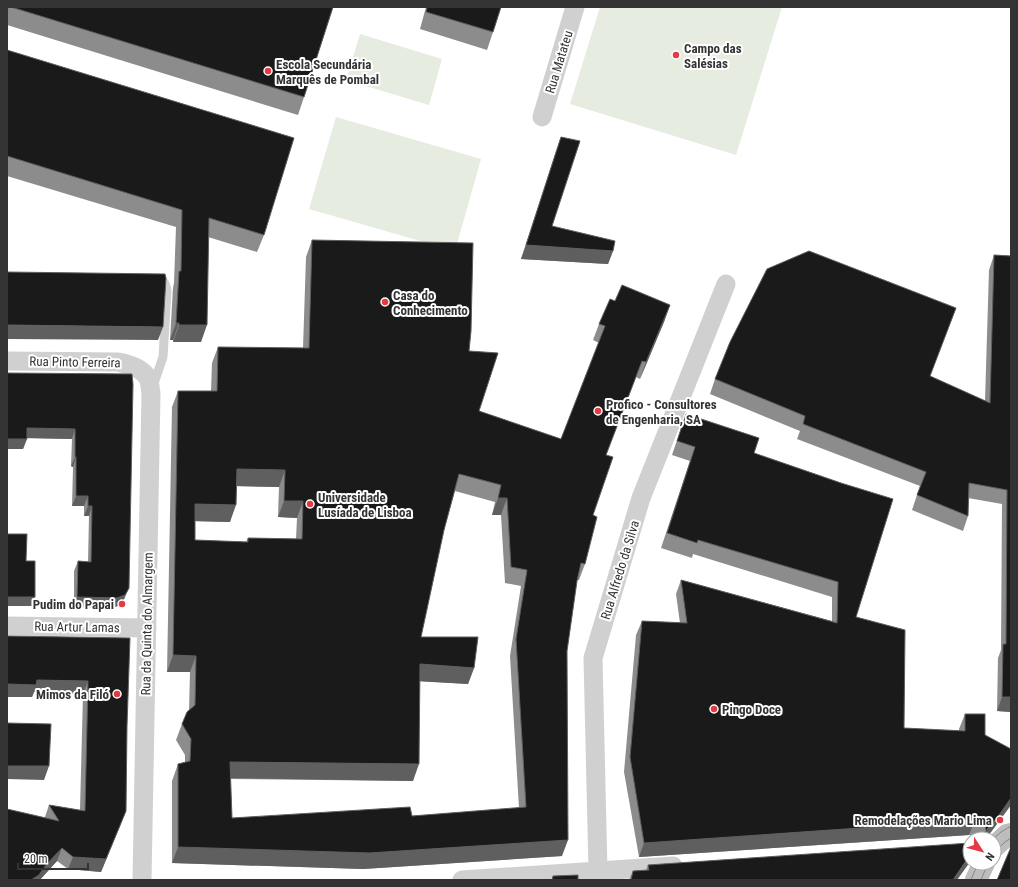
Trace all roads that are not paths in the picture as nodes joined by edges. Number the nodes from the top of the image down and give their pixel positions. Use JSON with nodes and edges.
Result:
{"nodes":[{"id":1,"x":575,"y":7,"type":"edge"},
{"id":2,"x":542,"y":117,"type":"dead end"},
{"id":3,"x":150,"y":279,"type":"edge"},
{"id":4,"x":726,"y":284,"type":"dead end"},
{"id":5,"x":7,"y":361,"type":"edge"},
{"id":6,"x":141,"y":370,"type":"joint"},
{"id":7,"x":151,"y":393,"type":"junction"},
{"id":8,"x":7,"y":626,"type":"edge"},
{"id":9,"x":147,"y":628,"type":"junction"},
{"id":10,"x":693,"y":864,"type":"edge"},
{"id":11,"x":599,"y":875,"type":"edge"},
{"id":12,"x":142,"y":880,"type":"edge"},
{"id":13,"x":462,"y":880,"type":"edge"}],
"edges":[{"from":1,"to":2,"type":"street","name":"Rua Matateu"},
{"from":3,"to":7,"type":"lane"},
{"from":4,"to":11,"type":"street","name":"Rua Alfredo da Silva"},
{"from":5,"to":6,"type":"street","name":"Rua Pinto Ferreira"},
{"from":6,"to":7,"type":"street","name":"Rua da Quinta do Almargem"},
{"from":7,"to":9,"type":"street","name":"Rua da Quinta do Almargem"},
{"from":8,"to":9,"type":"street","name":"Rua Artur Lamas"},
{"from":9,"to":12,"type":"street","name":"Rua da Quinta do Almargem"},
{"from":10,"to":11,"type":"street"},
{"from":11,"to":13,"type":"street"}]}
